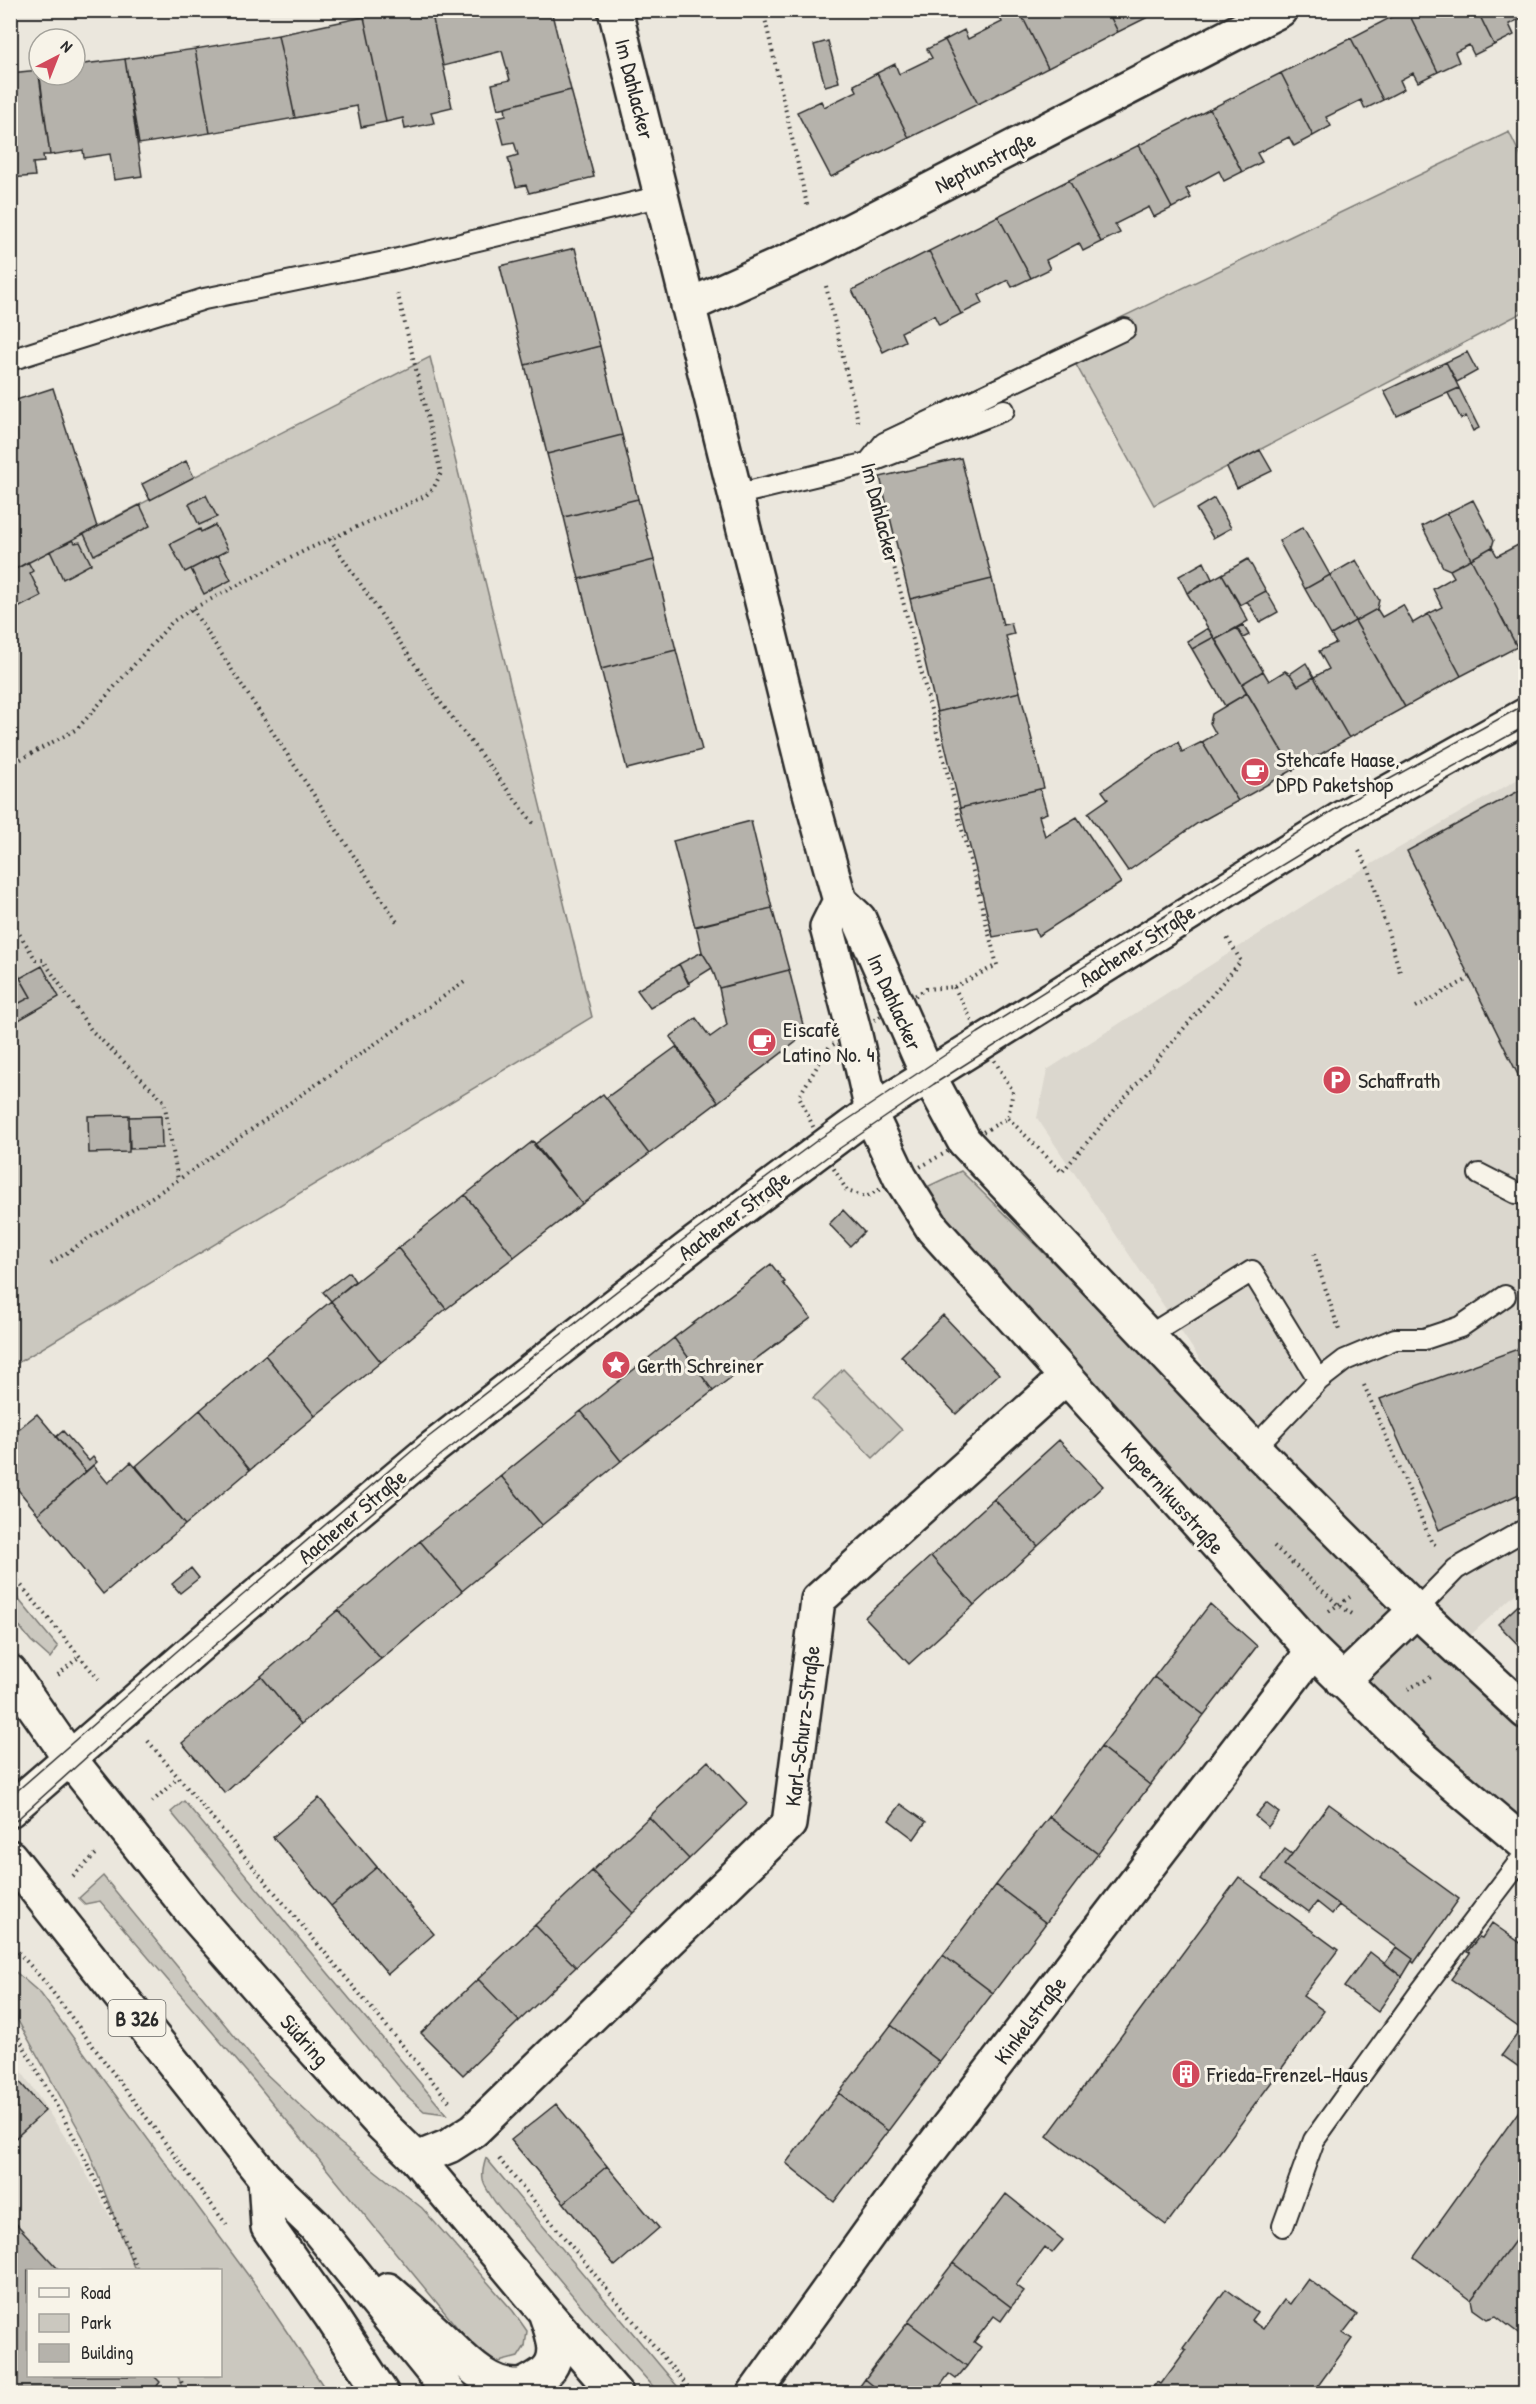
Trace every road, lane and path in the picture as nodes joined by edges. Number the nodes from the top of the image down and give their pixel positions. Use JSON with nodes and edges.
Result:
{"nodes":[{"id":1,"x":615,"y":10,"type":"edge"},
{"id":2,"x":763,"y":10,"type":"edge"},
{"id":3,"x":1280,"y":10,"type":"edge"},
{"id":4,"x":662,"y":196,"type":"junction"},
{"id":5,"x":817,"y":248,"type":"junction"},
{"id":6,"x":390,"y":261,"type":"junction"},
{"id":7,"x":687,"y":306,"type":"junction"},
{"id":8,"x":1125,"y":329,"type":"dead end"},
{"id":9,"x":10,"y":360,"type":"edge"},
{"id":10,"x":1004,"y":410,"type":"dead end"},
{"id":11,"x":868,"y":463,"type":"junction"},
{"id":12,"x":735,"y":495,"type":"junction"},
{"id":13,"x":330,"y":539,"type":"junction"},
{"id":14,"x":192,"y":609,"type":"junction"},
{"id":15,"x":1526,"y":715,"type":"edge"},
{"id":16,"x":10,"y":765,"type":"edge"},
{"id":17,"x":1341,"y":818,"type":"junction"},
{"id":18,"x":534,"y":824,"type":"dead end"},
{"id":19,"x":840,"y":901,"type":"junction"},
{"id":20,"x":1205,"y":902,"type":"junction"},
{"id":21,"x":10,"y":919,"type":"edge"},
{"id":22,"x":397,"y":922,"type":"dead end"},
{"id":23,"x":1400,"y":972,"type":"dead end"},
{"id":24,"x":1470,"y":978,"type":"dead end"},
{"id":25,"x":466,"y":981,"type":"dead end"},
{"id":26,"x":954,"y":987,"type":"dead end"},
{"id":27,"x":1416,"y":1008,"type":"dead end"},
{"id":28,"x":928,"y":1074,"type":"junction"},
{"id":29,"x":872,"y":1111,"type":"junction"},
{"id":30,"x":1008,"y":1118,"type":"dead end"},
{"id":31,"x":1479,"y":1174,"type":"dead end"},
{"id":32,"x":178,"y":1180,"type":"junction"},
{"id":33,"x":1526,"y":1192,"type":"edge"},
{"id":34,"x":1314,"y":1254,"type":"dead end"},
{"id":35,"x":51,"y":1263,"type":"dead end"},
{"id":36,"x":1505,"y":1296,"type":"dead end"},
{"id":37,"x":1148,"y":1336,"type":"junction"},
{"id":38,"x":1353,"y":1357,"type":"junction"},
{"id":39,"x":1065,"y":1378,"type":"junction"},
{"id":40,"x":1319,"y":1380,"type":"junction"},
{"id":41,"x":1254,"y":1448,"type":"junction"},
{"id":42,"x":1526,"y":1529,"type":"edge"},
{"id":43,"x":1456,"y":1569,"type":"junction"},
{"id":44,"x":10,"y":1572,"type":"edge"},
{"id":45,"x":1384,"y":1578,"type":"junction"},
{"id":46,"x":1416,"y":1610,"type":"junction"},
{"id":47,"x":1306,"y":1644,"type":"junction"},
{"id":48,"x":1461,"y":1652,"type":"junction"},
{"id":49,"x":80,"y":1656,"type":"dead end"},
{"id":50,"x":10,"y":1672,"type":"edge"},
{"id":51,"x":1342,"y":1682,"type":"junction"},
{"id":52,"x":1526,"y":1712,"type":"edge"},
{"id":53,"x":1375,"y":1713,"type":"junction"},
{"id":54,"x":70,"y":1758,"type":"junction"},
{"id":55,"x":178,"y":1778,"type":"dead end"},
{"id":56,"x":10,"y":1810,"type":"edge"},
{"id":57,"x":1526,"y":1845,"type":"edge"},
{"id":58,"x":1526,"y":1853,"type":"edge"},
{"id":59,"x":10,"y":1857,"type":"edge"},
{"id":60,"x":10,"y":1943,"type":"edge"},
{"id":61,"x":10,"y":2022,"type":"edge"},
{"id":62,"x":474,"y":2130,"type":"junction"},
{"id":63,"x":417,"y":2159,"type":"junction"},
{"id":64,"x":265,"y":2178,"type":"junction"},
{"id":65,"x":314,"y":2225,"type":"junction"},
{"id":66,"x":1283,"y":2226,"type":"dead end"},
{"id":67,"x":234,"y":2234,"type":"dead end"},
{"id":68,"x":136,"y":2269,"type":"edge"},
{"id":69,"x":546,"y":2313,"type":"junction"},
{"id":70,"x":179,"y":2377,"type":"edge"},
{"id":71,"x":186,"y":2394,"type":"edge"},
{"id":72,"x":382,"y":2394,"type":"edge"},
{"id":73,"x":451,"y":2394,"type":"edge"},
{"id":74,"x":616,"y":2394,"type":"edge"},
{"id":75,"x":694,"y":2394,"type":"edge"},
{"id":76,"x":754,"y":2394,"type":"edge"}],
"edges":[{"from":1,"to":4,"type":"main road","name":"Im Dahlacker"},
{"from":2,"to":5,"type":"path","name":"Im Dahlacker"},
{"from":3,"to":5,"type":"main road","name":"Neptunstraße"},
{"from":4,"to":6,"type":"lane"},
{"from":4,"to":7,"type":"main road","name":"Im Dahlacker"},
{"from":5,"to":7,"type":"main road","name":"Neptunstraße"},
{"from":5,"to":11,"type":"path","name":"Im Dahlacker"},
{"from":6,"to":9,"type":"lane"},
{"from":6,"to":13,"type":"path"},
{"from":7,"to":12,"type":"main road","name":"Im Dahlacker"},
{"from":8,"to":11,"type":"lane"},
{"from":10,"to":11,"type":"lane"},
{"from":11,"to":12,"type":"lane"},
{"from":11,"to":26,"type":"path","name":"Im Dahlacker"},
{"from":12,"to":19,"type":"main road","name":"Im Dahlacker"},
{"from":13,"to":14,"type":"path"},
{"from":13,"to":18,"type":"path"},
{"from":14,"to":16,"type":"path"},
{"from":14,"to":22,"type":"path"},
{"from":15,"to":17,"type":"main road","name":"Aachener Straße"},
{"from":17,"to":20,"type":"main road","name":"Aachener Straße"},
{"from":17,"to":23,"type":"path"},
{"from":19,"to":28,"type":"main road","name":"Im Dahlacker"},
{"from":19,"to":29,"type":"main road","name":"Im Dahlacker"},
{"from":20,"to":28,"type":"main road","name":"Aachener Straße"},
{"from":20,"to":30,"type":"path"},
{"from":21,"to":32,"type":"path"},
{"from":24,"to":27,"type":"path"},
{"from":25,"to":32,"type":"path"},
{"from":28,"to":29,"type":"main road","name":"Aachener Straße"},
{"from":28,"to":37,"type":"main road"},
{"from":29,"to":39,"type":"main road","name":"Kopernikusstraße"},
{"from":29,"to":54,"type":"main road","name":"Aachener Straße"},
{"from":31,"to":33,"type":"lane"},
{"from":32,"to":35,"type":"path"},
{"from":34,"to":38,"type":"path"},
{"from":36,"to":38,"type":"lane"},
{"from":37,"to":40,"type":"lane"},
{"from":37,"to":41,"type":"main road"},
{"from":38,"to":40,"type":"lane"},
{"from":38,"to":43,"type":"path"},
{"from":39,"to":47,"type":"main road","name":"Kopernikusstraße"},
{"from":39,"to":62,"type":"main road","name":"Karl-Schurz-Straße"},
{"from":40,"to":41,"type":"lane"},
{"from":41,"to":45,"type":"main road"},
{"from":42,"to":43,"type":"lane"},
{"from":43,"to":46,"type":"lane"},
{"from":44,"to":49,"type":"path"},
{"from":45,"to":46,"type":"main road"},
{"from":45,"to":47,"type":"path"},
{"from":46,"to":48,"type":"main road"},
{"from":46,"to":51,"type":"main road"},
{"from":47,"to":51,"type":"main road","name":"Kopernikusstraße"},
{"from":47,"to":76,"type":"main road","name":"Kinkelstraße"},
{"from":48,"to":52,"type":"main road"},
{"from":48,"to":53,"type":"path"},
{"from":50,"to":54,"type":"main road","name":"Südring"},
{"from":51,"to":53,"type":"main road","name":"Kopernikusstraße"},
{"from":53,"to":57,"type":"main road","name":"Kopernikusstraße"},
{"from":54,"to":56,"type":"main road","name":"Aachener Straße"},
{"from":54,"to":63,"type":"main road","name":"Südring"},
{"from":55,"to":62,"type":"path"},
{"from":58,"to":66,"type":"lane"},
{"from":59,"to":64,"type":"main road","number":"B 326"},
{"from":60,"to":67,"type":"path"},
{"from":61,"to":68,"type":"path"},
{"from":62,"to":63,"type":"main road","name":"Karl-Schurz-Straße"},
{"from":62,"to":75,"type":"path"},
{"from":63,"to":69,"type":"main road","name":"Südring"},
{"from":64,"to":65,"type":"main road","number":"B 326"},
{"from":64,"to":72,"type":"main road"},
{"from":65,"to":69,"type":"main road"},
{"from":65,"to":73,"type":"main road","number":"B 326"},
{"from":69,"to":74,"type":"main road","name":"Südring"},
{"from":70,"to":71,"type":"path"}]}
